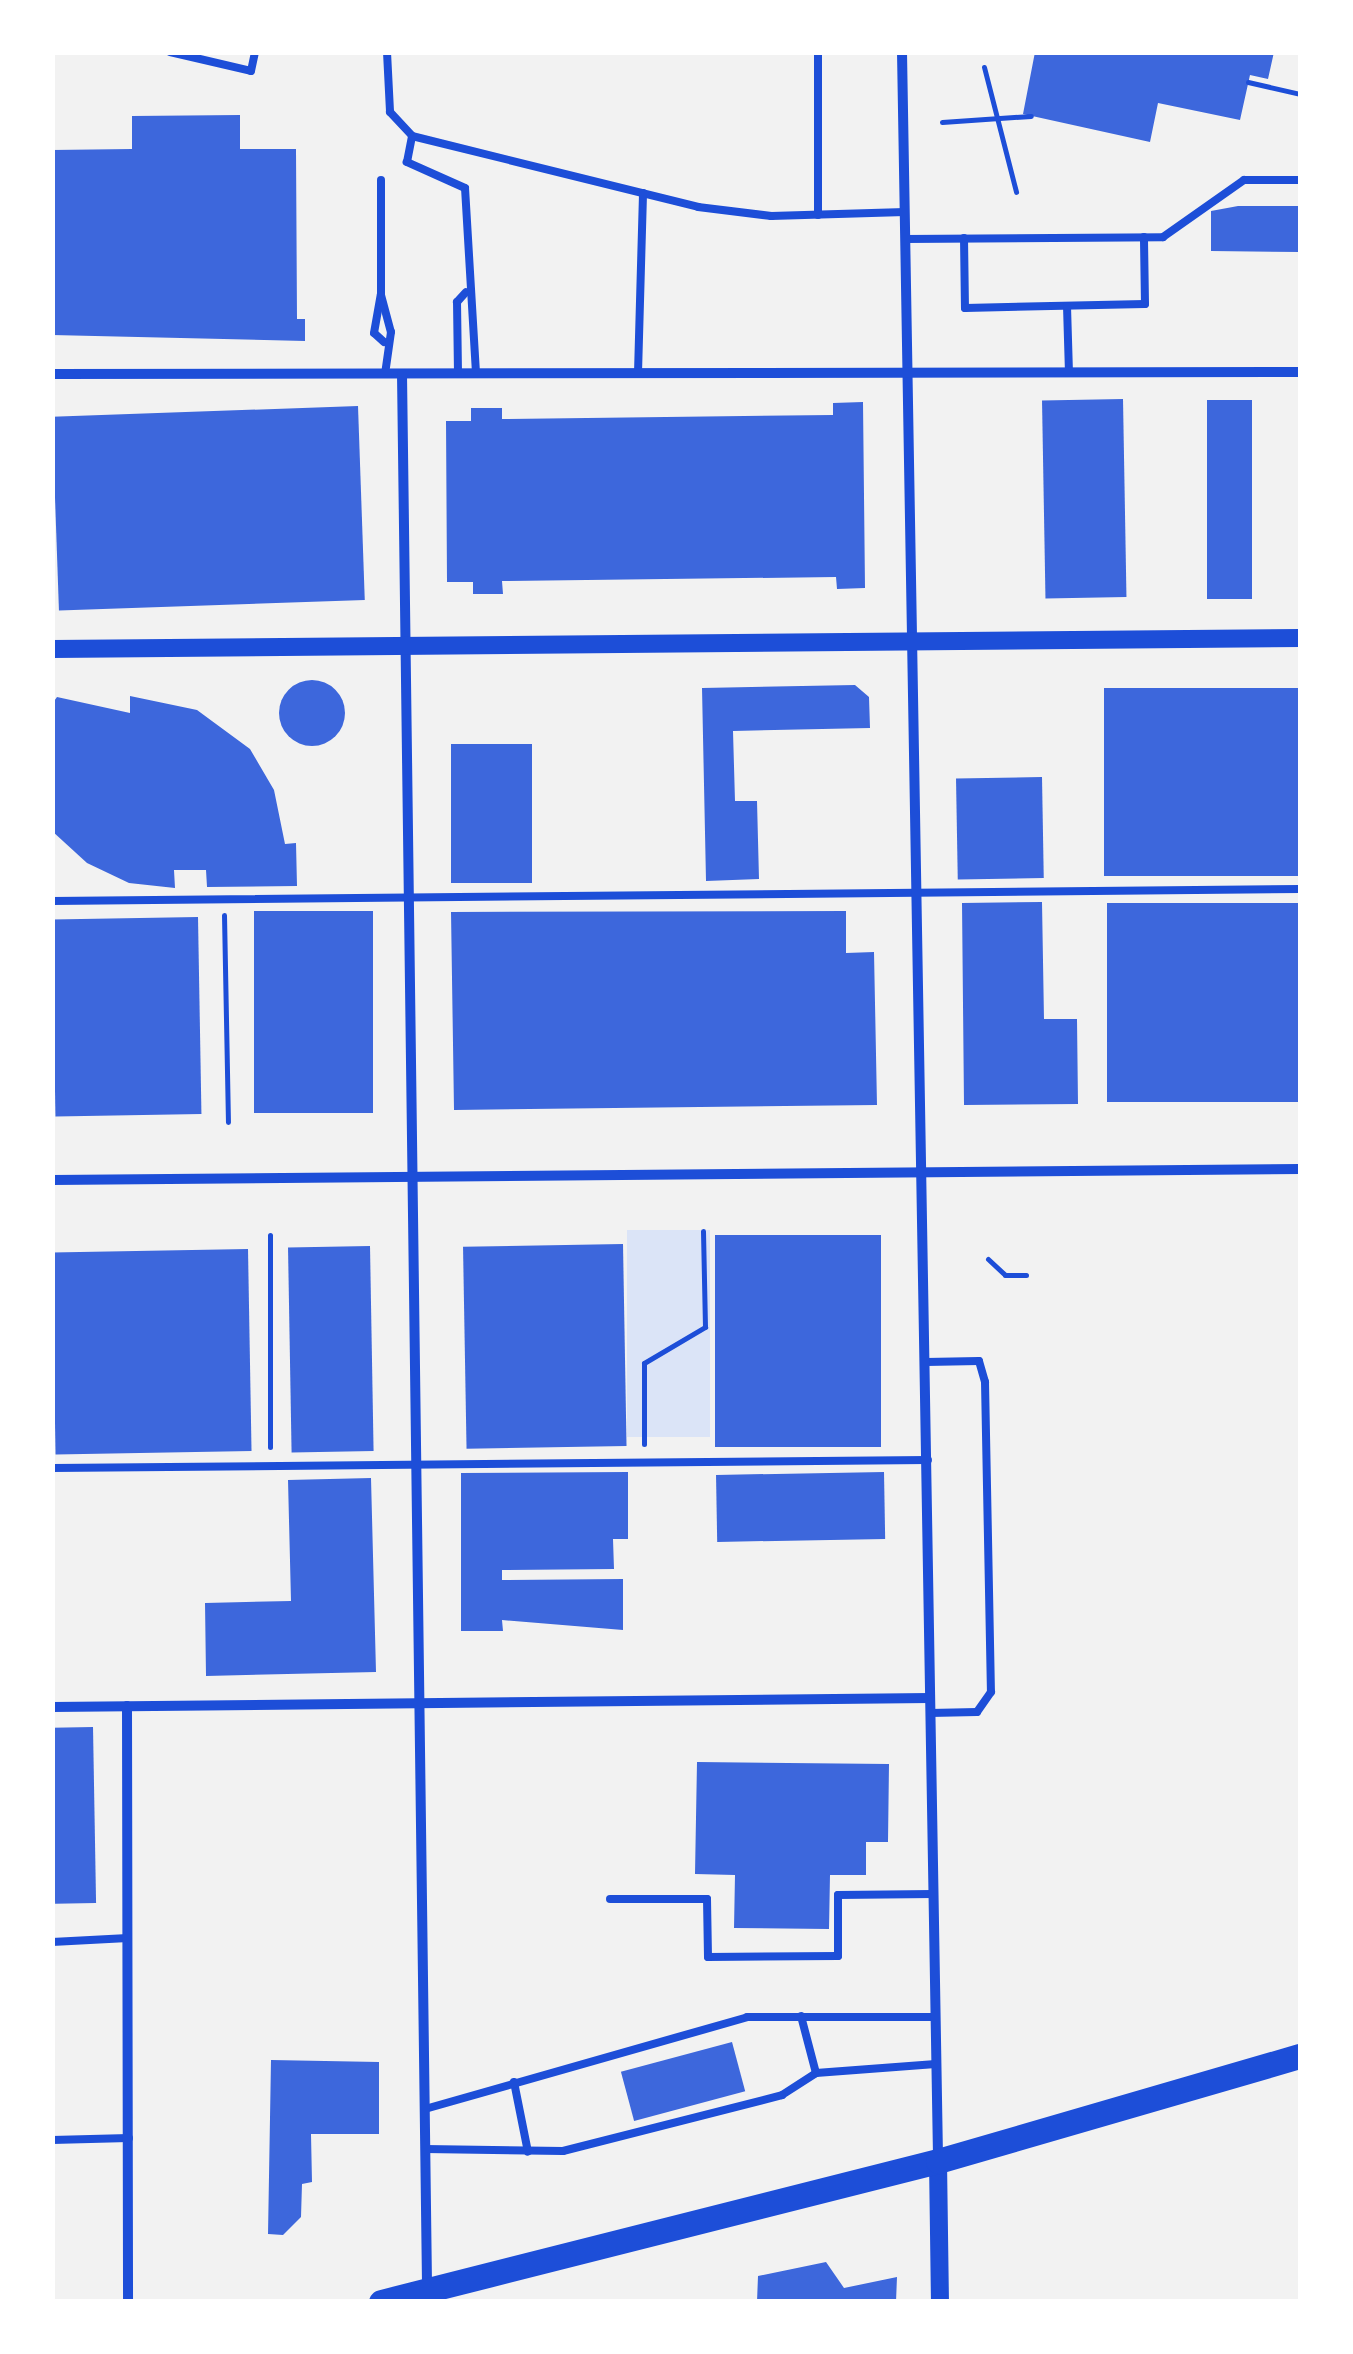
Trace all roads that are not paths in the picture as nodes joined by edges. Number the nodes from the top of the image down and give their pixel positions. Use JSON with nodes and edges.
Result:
{"nodes":[{"id":1,"x":170,"y":52,"type":"edge"},
{"id":2,"x":255,"y":52,"type":"edge"},
{"id":3,"x":387,"y":52,"type":"edge"},
{"id":4,"x":818,"y":52,"type":"edge"},
{"id":5,"x":902,"y":52,"type":"edge"},
{"id":6,"x":412,"y":136,"type":"junction"},
{"id":7,"x":382,"y":180,"type":"dead end"},
{"id":8,"x":1300,"y":180,"type":"edge"},
{"id":9,"x":643,"y":193,"type":"junction"},
{"id":10,"x":905,"y":212,"type":"junction"},
{"id":11,"x":818,"y":215,"type":"junction"},
{"id":12,"x":1144,"y":237,"type":"junction"},
{"id":13,"x":964,"y":238,"type":"junction"},
{"id":14,"x":905,"y":239,"type":"junction"},
{"id":15,"x":466,"y":292,"type":"junction"},
{"id":16,"x":381,"y":295,"type":"junction"},
{"id":17,"x":1067,"y":306,"type":"junction"},
{"id":18,"x":384,"y":342,"type":"junction"},
{"id":19,"x":1300,"y":372,"type":"edge"},
{"id":20,"x":638,"y":373,"type":"junction"},
{"id":21,"x":907,"y":373,"type":"junction"},
{"id":22,"x":1069,"y":373,"type":"junction"},
{"id":23,"x":52,"y":374,"type":"edge"},
{"id":24,"x":385,"y":374,"type":"junction"},
{"id":25,"x":402,"y":374,"type":"junction"},
{"id":26,"x":458,"y":374,"type":"junction"},
{"id":27,"x":476,"y":374,"type":"junction"},
{"id":28,"x":1300,"y":638,"type":"edge"},
{"id":29,"x":909,"y":641,"type":"junction"},
{"id":30,"x":406,"y":646,"type":"junction"},
{"id":31,"x":52,"y":650,"type":"edge"},
{"id":32,"x":1300,"y":889,"type":"edge"},
{"id":33,"x":912,"y":892,"type":"junction"},
{"id":34,"x":410,"y":897,"type":"junction"},
{"id":35,"x":52,"y":901,"type":"edge"},
{"id":36,"x":1300,"y":1169,"type":"edge"},
{"id":37,"x":921,"y":1172,"type":"junction"},
{"id":38,"x":416,"y":1176,"type":"junction"},
{"id":39,"x":52,"y":1180,"type":"edge"},
{"id":40,"x":926,"y":1362,"type":"junction"},
{"id":41,"x":928,"y":1460,"type":"junction"},
{"id":42,"x":418,"y":1464,"type":"junction"},
{"id":43,"x":52,"y":1468,"type":"edge"},
{"id":44,"x":930,"y":1698,"type":"junction"},
{"id":45,"x":421,"y":1703,"type":"junction"},
{"id":46,"x":127,"y":1706,"type":"junction"},
{"id":47,"x":52,"y":1707,"type":"edge"},
{"id":48,"x":930,"y":1713,"type":"junction"},
{"id":49,"x":933,"y":1894,"type":"junction"},
{"id":50,"x":610,"y":1899,"type":"dead end"},
{"id":51,"x":128,"y":1938,"type":"junction"},
{"id":52,"x":52,"y":1942,"type":"edge"},
{"id":53,"x":801,"y":2016,"type":"junction"},
{"id":54,"x":936,"y":2017,"type":"junction"},
{"id":55,"x":1300,"y":2056,"type":"edge"},
{"id":56,"x":936,"y":2064,"type":"junction"},
{"id":57,"x":816,"y":2073,"type":"junction"},
{"id":58,"x":514,"y":2082,"type":"junction"},
{"id":59,"x":425,"y":2108,"type":"junction"},
{"id":60,"x":129,"y":2138,"type":"junction"},
{"id":61,"x":52,"y":2140,"type":"edge"},
{"id":62,"x":425,"y":2149,"type":"junction"},
{"id":63,"x":528,"y":2152,"type":"junction"},
{"id":64,"x":938,"y":2161,"type":"junction"},
{"id":65,"x":427,"y":2296,"type":"edge"},
{"id":66,"x":128,"y":2302,"type":"edge"},
{"id":67,"x":381,"y":2302,"type":"edge"},
{"id":68,"x":940,"y":2302,"type":"edge"}],
"edges":[{"from":1,"to":2,"type":"lane"},
{"from":3,"to":6,"type":"lane"},
{"from":4,"to":11,"type":"lane"},
{"from":5,"to":10,"type":"street"},
{"from":6,"to":9,"type":"lane"},
{"from":6,"to":15,"type":"lane"},
{"from":7,"to":16,"type":"lane"},
{"from":8,"to":12,"type":"lane"},
{"from":9,"to":11,"type":"lane"},
{"from":9,"to":20,"type":"lane"},
{"from":10,"to":11,"type":"lane"},
{"from":10,"to":14,"type":"street"},
{"from":12,"to":13,"type":"lane"},
{"from":12,"to":17,"type":"lane"},
{"from":13,"to":14,"type":"lane"},
{"from":13,"to":17,"type":"lane"},
{"from":14,"to":21,"type":"street"},
{"from":15,"to":26,"type":"lane"},
{"from":15,"to":27,"type":"lane"},
{"from":16,"to":18,"type":"lane"},
{"from":16,"to":18,"type":"lane"},
{"from":17,"to":22,"type":"lane"},
{"from":18,"to":24,"type":"lane"},
{"from":19,"to":22,"type":"street"},
{"from":20,"to":21,"type":"street"},
{"from":20,"to":27,"type":"street"},
{"from":21,"to":22,"type":"street"},
{"from":21,"to":29,"type":"street"},
{"from":23,"to":24,"type":"street"},
{"from":24,"to":25,"type":"street"},
{"from":25,"to":26,"type":"street"},
{"from":25,"to":30,"type":"street"},
{"from":26,"to":27,"type":"street"},
{"from":28,"to":29,"type":"street"},
{"from":29,"to":30,"type":"street"},
{"from":29,"to":33,"type":"street"},
{"from":30,"to":31,"type":"street"},
{"from":30,"to":34,"type":"street"},
{"from":32,"to":33,"type":"lane"},
{"from":33,"to":34,"type":"lane"},
{"from":33,"to":37,"type":"street"},
{"from":34,"to":35,"type":"lane"},
{"from":34,"to":38,"type":"street"},
{"from":36,"to":37,"type":"street"},
{"from":37,"to":38,"type":"street"},
{"from":37,"to":40,"type":"street"},
{"from":38,"to":39,"type":"street"},
{"from":38,"to":42,"type":"street"},
{"from":40,"to":41,"type":"street"},
{"from":40,"to":48,"type":"lane"},
{"from":41,"to":42,"type":"lane"},
{"from":41,"to":44,"type":"street"},
{"from":42,"to":43,"type":"lane"},
{"from":42,"to":45,"type":"street"},
{"from":44,"to":45,"type":"street"},
{"from":44,"to":48,"type":"street"},
{"from":45,"to":46,"type":"street"},
{"from":45,"to":59,"type":"street"},
{"from":46,"to":47,"type":"street"},
{"from":46,"to":51,"type":"street"},
{"from":48,"to":49,"type":"street"},
{"from":49,"to":50,"type":"lane"},
{"from":49,"to":54,"type":"street"},
{"from":51,"to":52,"type":"lane"},
{"from":51,"to":60,"type":"street"},
{"from":53,"to":54,"type":"lane"},
{"from":53,"to":57,"type":"lane"},
{"from":53,"to":58,"type":"lane"},
{"from":54,"to":56,"type":"street"},
{"from":55,"to":64,"type":"main road"},
{"from":56,"to":57,"type":"lane"},
{"from":56,"to":64,"type":"street"},
{"from":57,"to":63,"type":"lane"},
{"from":58,"to":59,"type":"lane"},
{"from":58,"to":63,"type":"lane"},
{"from":59,"to":62,"type":"street"},
{"from":60,"to":61,"type":"lane"},
{"from":60,"to":66,"type":"street"},
{"from":62,"to":63,"type":"lane"},
{"from":62,"to":65,"type":"street"},
{"from":64,"to":65,"type":"main road"},
{"from":64,"to":68,"type":"street"},
{"from":65,"to":67,"type":"main road"}]}
